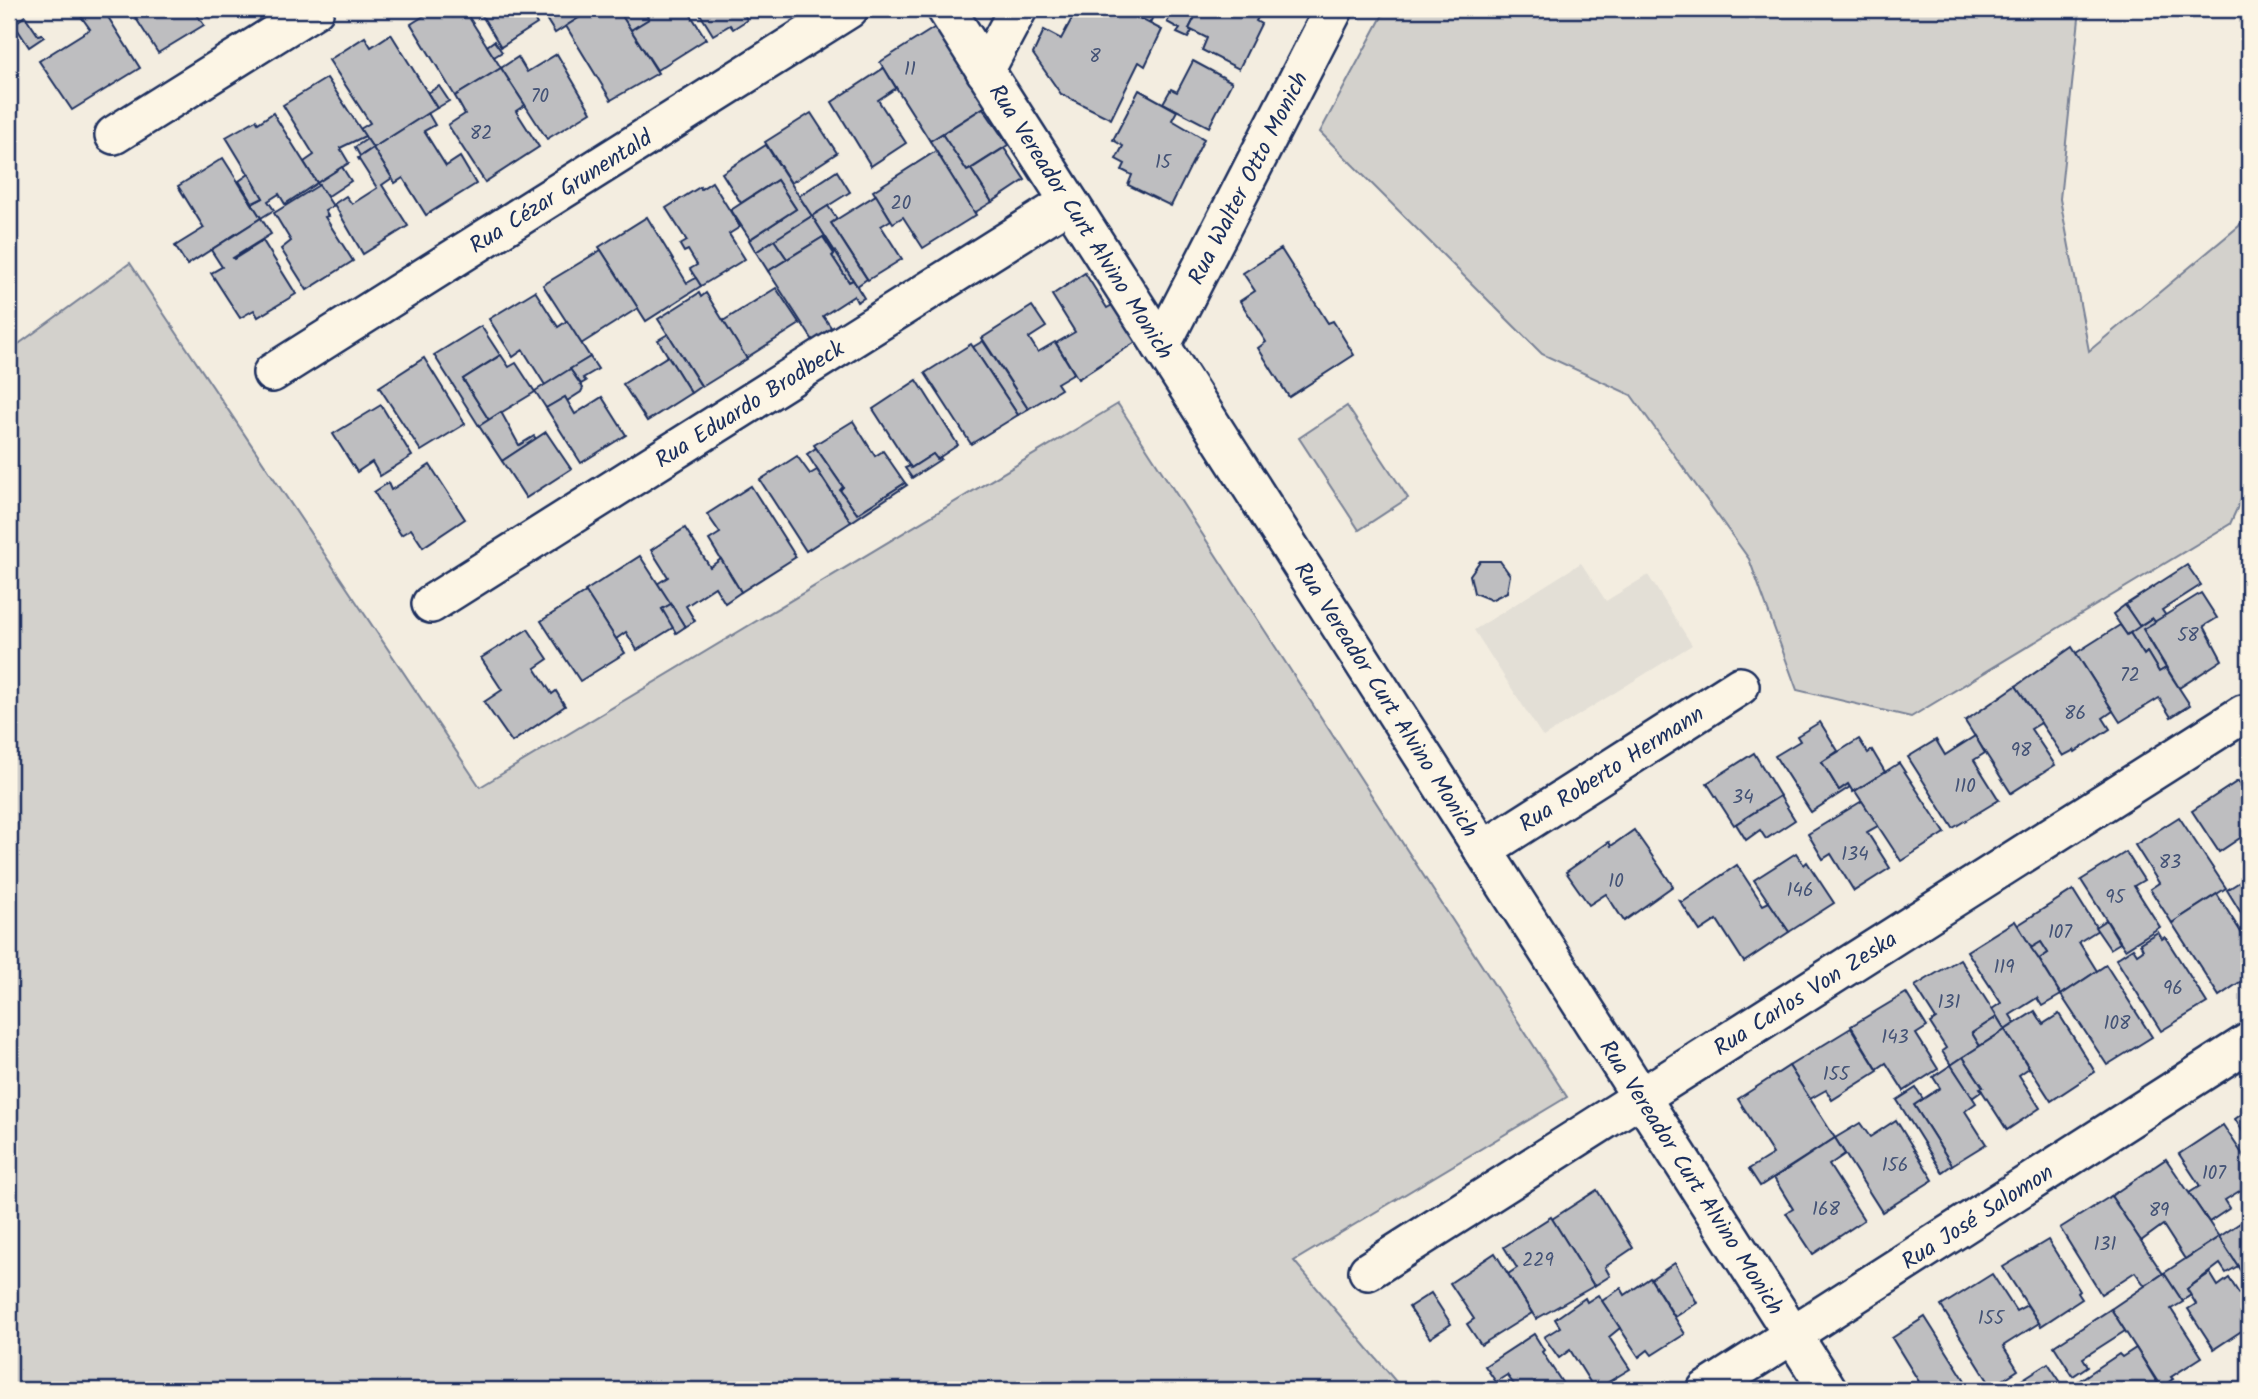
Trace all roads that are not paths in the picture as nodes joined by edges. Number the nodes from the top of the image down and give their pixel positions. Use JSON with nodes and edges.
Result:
{"nodes":[{"id":1,"x":315,"y":9,"type":"edge"},
{"id":2,"x":946,"y":9,"type":"edge"},
{"id":3,"x":1018,"y":9,"type":"edge"},
{"id":4,"x":1334,"y":9,"type":"edge"},
{"id":5,"x":838,"y":11,"type":"edge"},
{"id":6,"x":985,"y":71,"type":"junction"},
{"id":7,"x":114,"y":135,"type":"dead end"},
{"id":8,"x":1069,"y":202,"type":"junction"},
{"id":9,"x":1161,"y":346,"type":"junction"},
{"id":10,"x":272,"y":373,"type":"dead end"},
{"id":11,"x":431,"y":604,"type":"dead end"},
{"id":12,"x":1740,"y":686,"type":"dead end"},
{"id":13,"x":2243,"y":714,"type":"dead end"},
{"id":14,"x":1483,"y":850,"type":"junction"},
{"id":15,"x":2249,"y":1042,"type":"edge"},
{"id":16,"x":1640,"y":1097,"type":"junction"},
{"id":17,"x":1368,"y":1271,"type":"dead end"},
{"id":18,"x":1793,"y":1335,"type":"junction"},
{"id":19,"x":1706,"y":1390,"type":"edge"},
{"id":20,"x":1828,"y":1390,"type":"edge"}],
"edges":[{"from":1,"to":7,"type":"street"},
{"from":2,"to":6,"type":"street","name":"Rua Vereador Curt Alvino Monich"},
{"from":3,"to":6,"type":"street"},
{"from":4,"to":9,"type":"street","name":"Rua Walter Otto Monich"},
{"from":5,"to":10,"type":"street","name":"Rua Cézar Grunentald"},
{"from":6,"to":8,"type":"street","name":"Rua Vereador Curt Alvino Monich"},
{"from":8,"to":9,"type":"street","name":"Rua Vereador Curt Alvino Monich"},
{"from":8,"to":11,"type":"street","name":"Rua Eduardo Brodbeck"},
{"from":9,"to":14,"type":"street","name":"Rua Vereador Curt Alvino Monich"},
{"from":12,"to":14,"type":"street","name":"Rua Roberto Hermann"},
{"from":13,"to":16,"type":"street","name":"Rua Carlos Von Zeska"},
{"from":14,"to":16,"type":"street","name":"Rua Vereador Curt Alvino Monich"},
{"from":15,"to":18,"type":"street","name":"Rua José Salomon"},
{"from":16,"to":17,"type":"street","name":"Rua Carlos Von Zeska"},
{"from":16,"to":18,"type":"street","name":"Rua Vereador Curt Alvino Monich"},
{"from":18,"to":19,"type":"street","name":"Rua José Salomon"},
{"from":18,"to":20,"type":"street","name":"Rua Vereador Curt Alvino Monich"}]}
